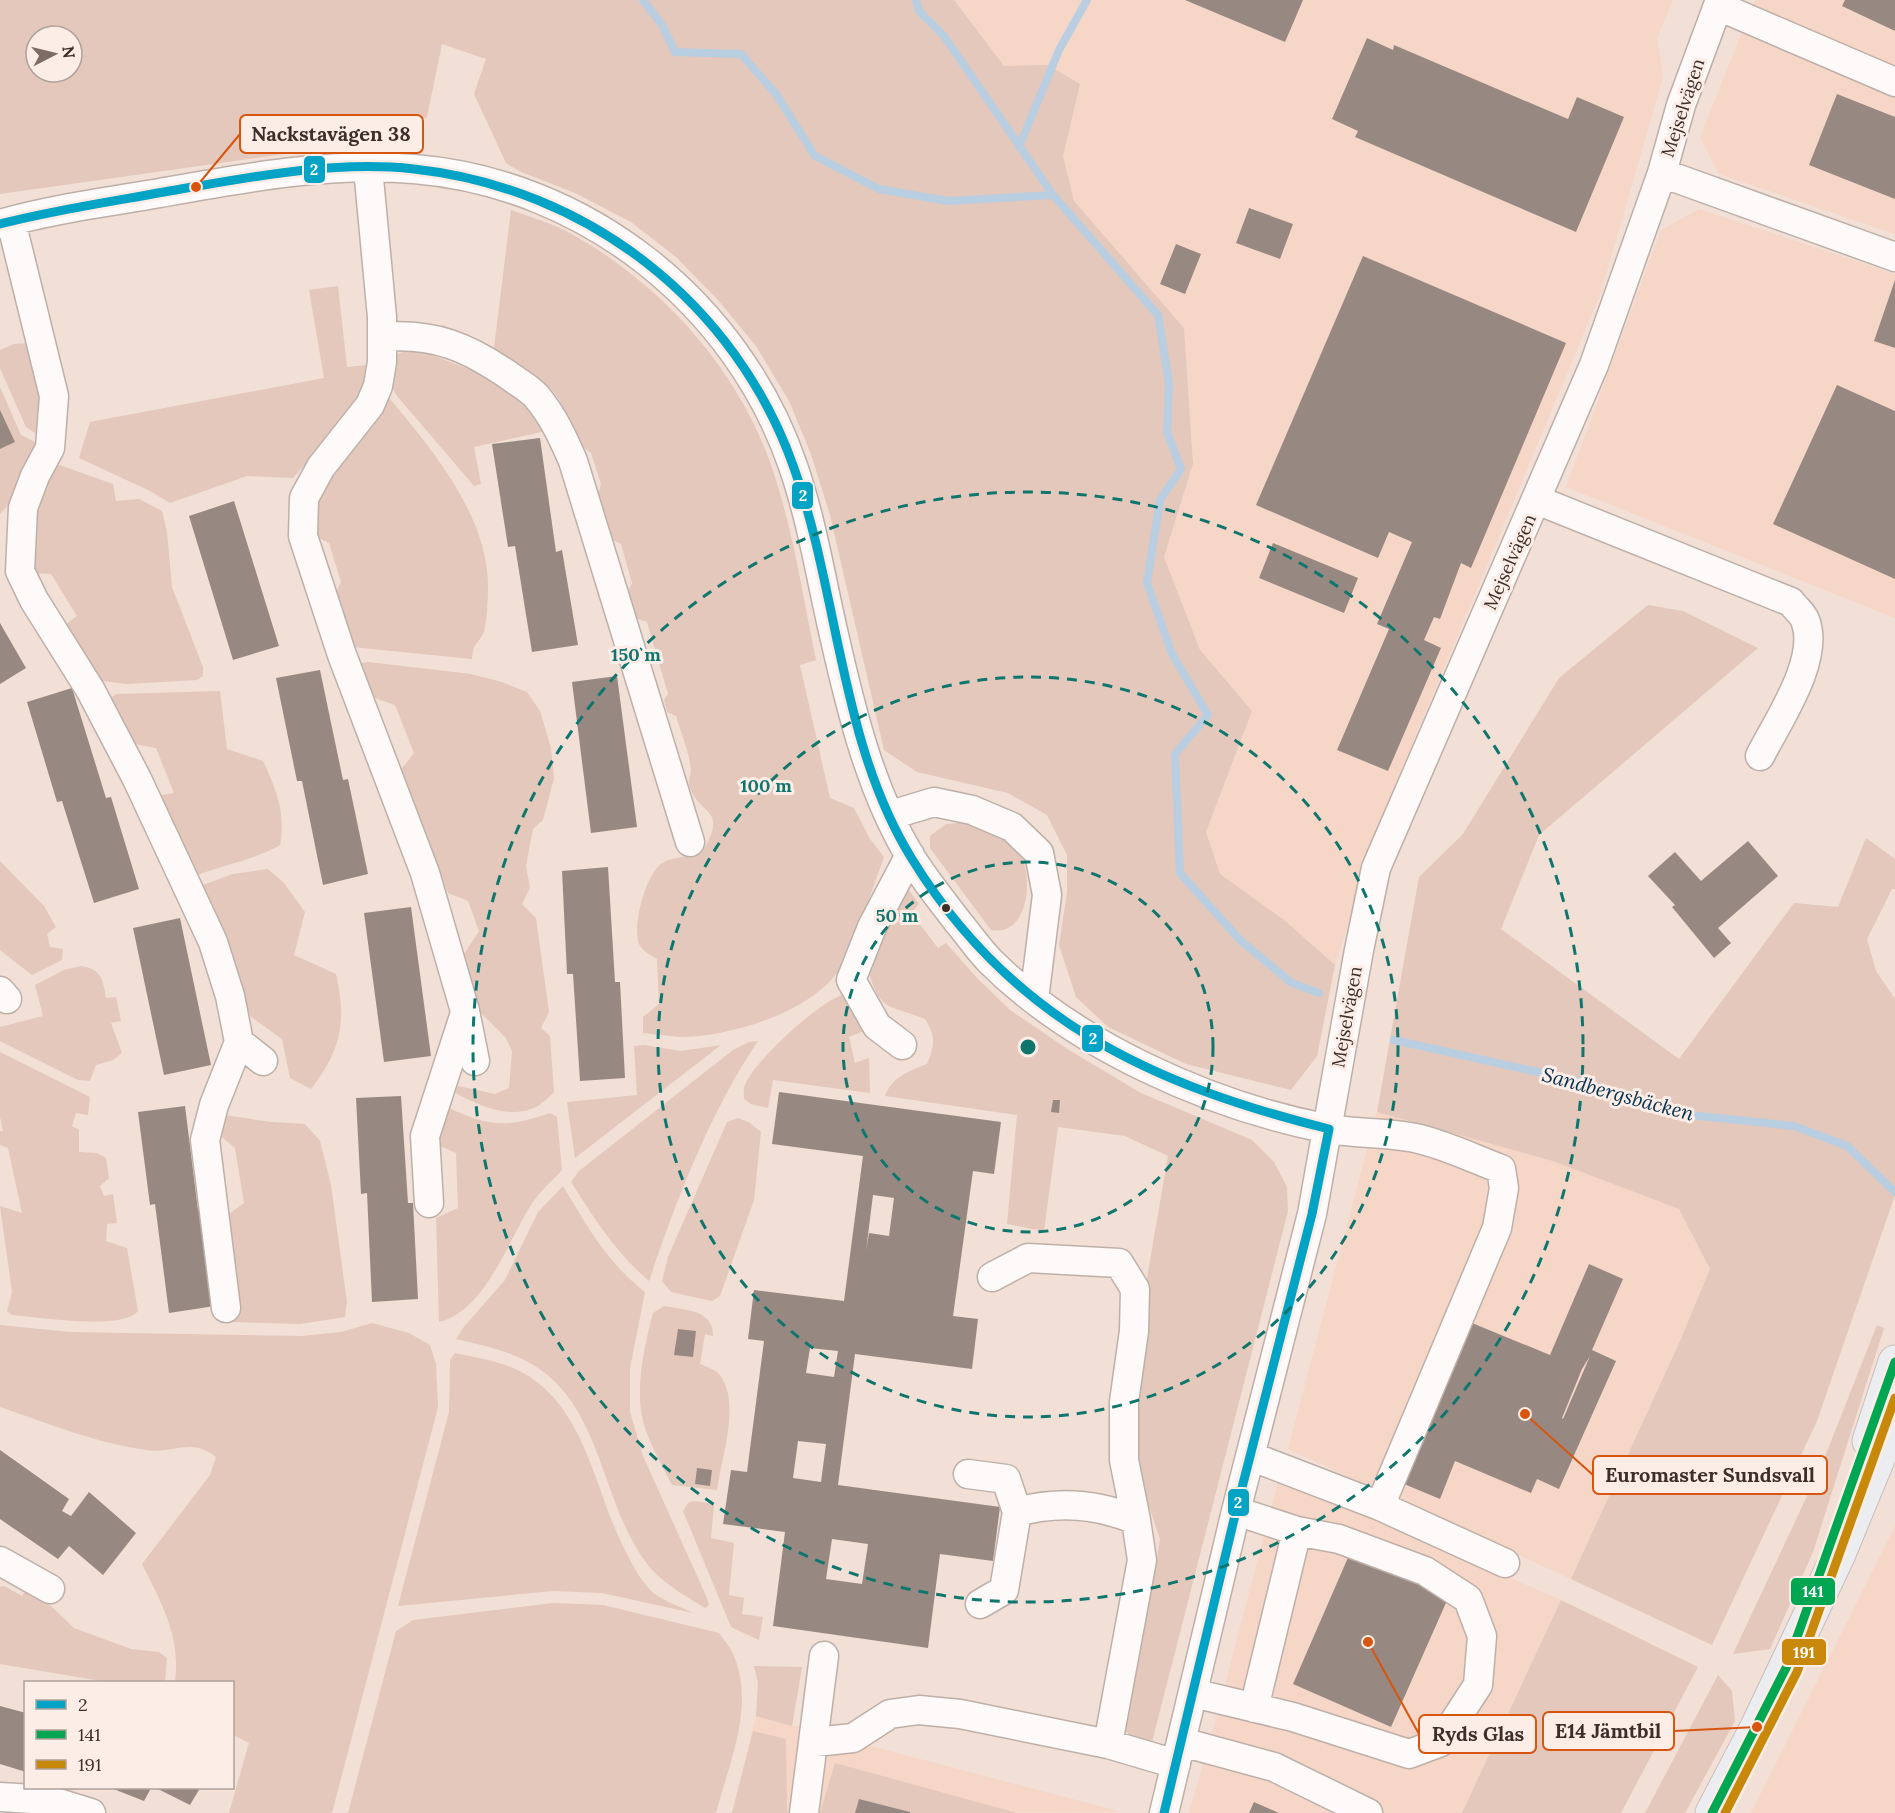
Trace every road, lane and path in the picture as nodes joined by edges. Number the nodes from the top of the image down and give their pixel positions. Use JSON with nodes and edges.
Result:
{"nodes":[{"id":1,"x":1719,"y":3,"type":"edge"},
{"id":2,"x":1895,"y":82,"type":"edge"},
{"id":3,"x":368,"y":168,"type":"junction"},
{"id":4,"x":1662,"y":173,"type":"junction"},
{"id":5,"x":6,"y":222,"type":"edge"},
{"id":6,"x":1895,"y":257,"type":"edge"},
{"id":7,"x":382,"y":338,"type":"junction"},
{"id":8,"x":1537,"y":500,"type":"junction"},
{"id":9,"x":1760,"y":756,"type":"dead end"},
{"id":10,"x":891,"y":815,"type":"junction"},
{"id":11,"x":690,"y":842,"type":"dead end"},
{"id":12,"x":910,"y":855,"type":"junction"},
{"id":13,"x":1034,"y":999,"type":"junction"},
{"id":14,"x":465,"y":1011,"type":"junction"},
{"id":15,"x":239,"y":1042,"type":"junction"},
{"id":16,"x":902,"y":1045,"type":"dead end"},
{"id":17,"x":263,"y":1061,"type":"dead end"},
{"id":18,"x":475,"y":1061,"type":"dead end"},
{"id":19,"x":1329,"y":1130,"type":"junction"},
{"id":20,"x":429,"y":1203,"type":"dead end"},
{"id":21,"x":992,"y":1277,"type":"dead end"},
{"id":22,"x":226,"y":1308,"type":"dead end"},
{"id":23,"x":1895,"y":1362,"type":"edge"},
{"id":24,"x":1895,"y":1418,"type":"edge"},
{"id":25,"x":1251,"y":1456,"type":"junction"},
{"id":26,"x":968,"y":1474,"type":"dead end"},
{"id":27,"x":1380,"y":1506,"type":"junction"},
{"id":28,"x":1236,"y":1511,"type":"junction"},
{"id":29,"x":1017,"y":1512,"type":"junction"},
{"id":30,"x":1136,"y":1520,"type":"junction"},
{"id":31,"x":1297,"y":1531,"type":"junction"},
{"id":32,"x":0,"y":1561,"type":"edge"},
{"id":33,"x":1505,"y":1563,"type":"dead end"},
{"id":34,"x":50,"y":1589,"type":"dead end"},
{"id":35,"x":980,"y":1604,"type":"dead end"},
{"id":36,"x":824,"y":1656,"type":"dead end"},
{"id":37,"x":1786,"y":1668,"type":"junction"},
{"id":38,"x":1193,"y":1694,"type":"junction"},
{"id":39,"x":1254,"y":1708,"type":"junction"},
{"id":40,"x":815,"y":1742,"type":"junction"},
{"id":41,"x":1108,"y":1744,"type":"junction"},
{"id":42,"x":1179,"y":1753,"type":"junction"},
{"id":43,"x":0,"y":1797,"type":"edge"},
{"id":44,"x":91,"y":1813,"type":"edge"},
{"id":45,"x":804,"y":1813,"type":"edge"},
{"id":46,"x":1164,"y":1813,"type":"edge"},
{"id":47,"x":1368,"y":1813,"type":"edge"},
{"id":48,"x":1712,"y":1813,"type":"edge"}],
"edges":[{"from":1,"to":2,"type":"street"},
{"from":1,"to":4,"type":"street","name":"Mejselvägen"},
{"from":3,"to":5,"type":"street"},
{"from":3,"to":7,"type":"street"},
{"from":3,"to":10,"type":"street"},
{"from":4,"to":6,"type":"street"},
{"from":4,"to":8,"type":"street","name":"Mejselvägen"},
{"from":5,"to":15,"type":"street"},
{"from":7,"to":11,"type":"street"},
{"from":7,"to":14,"type":"street"},
{"from":8,"to":9,"type":"street"},
{"from":8,"to":19,"type":"street","name":"Mejselvägen"},
{"from":10,"to":12,"type":"street"},
{"from":10,"to":13,"type":"street"},
{"from":12,"to":13,"type":"street"},
{"from":12,"to":16,"type":"street"},
{"from":13,"to":19,"type":"street"},
{"from":14,"to":18,"type":"street"},
{"from":14,"to":20,"type":"street"},
{"from":15,"to":17,"type":"street"},
{"from":15,"to":22,"type":"street"},
{"from":19,"to":25,"type":"street","name":"Mejselvägen"},
{"from":19,"to":27,"type":"street"},
{"from":21,"to":30,"type":"street"},
{"from":23,"to":37,"type":"highway"},
{"from":24,"to":37,"type":"highway"},
{"from":25,"to":27,"type":"street"},
{"from":25,"to":28,"type":"street","name":"Mejselvägen"},
{"from":26,"to":29,"type":"street"},
{"from":27,"to":33,"type":"street"},
{"from":28,"to":31,"type":"street"},
{"from":28,"to":38,"type":"street","name":"Mejselvägen"},
{"from":29,"to":30,"type":"street"},
{"from":29,"to":35,"type":"street"},
{"from":30,"to":41,"type":"street"},
{"from":31,"to":39,"type":"street"},
{"from":31,"to":39,"type":"street"},
{"from":32,"to":34,"type":"street"},
{"from":36,"to":40,"type":"street"},
{"from":37,"to":48,"type":"highway"},
{"from":38,"to":39,"type":"street"},
{"from":38,"to":42,"type":"street","name":"Mejselvägen"},
{"from":40,"to":41,"type":"street"},
{"from":40,"to":45,"type":"street"},
{"from":41,"to":42,"type":"street"},
{"from":42,"to":46,"type":"street","name":"Mejselvägen"},
{"from":42,"to":47,"type":"street"},
{"from":43,"to":44,"type":"street"}]}
